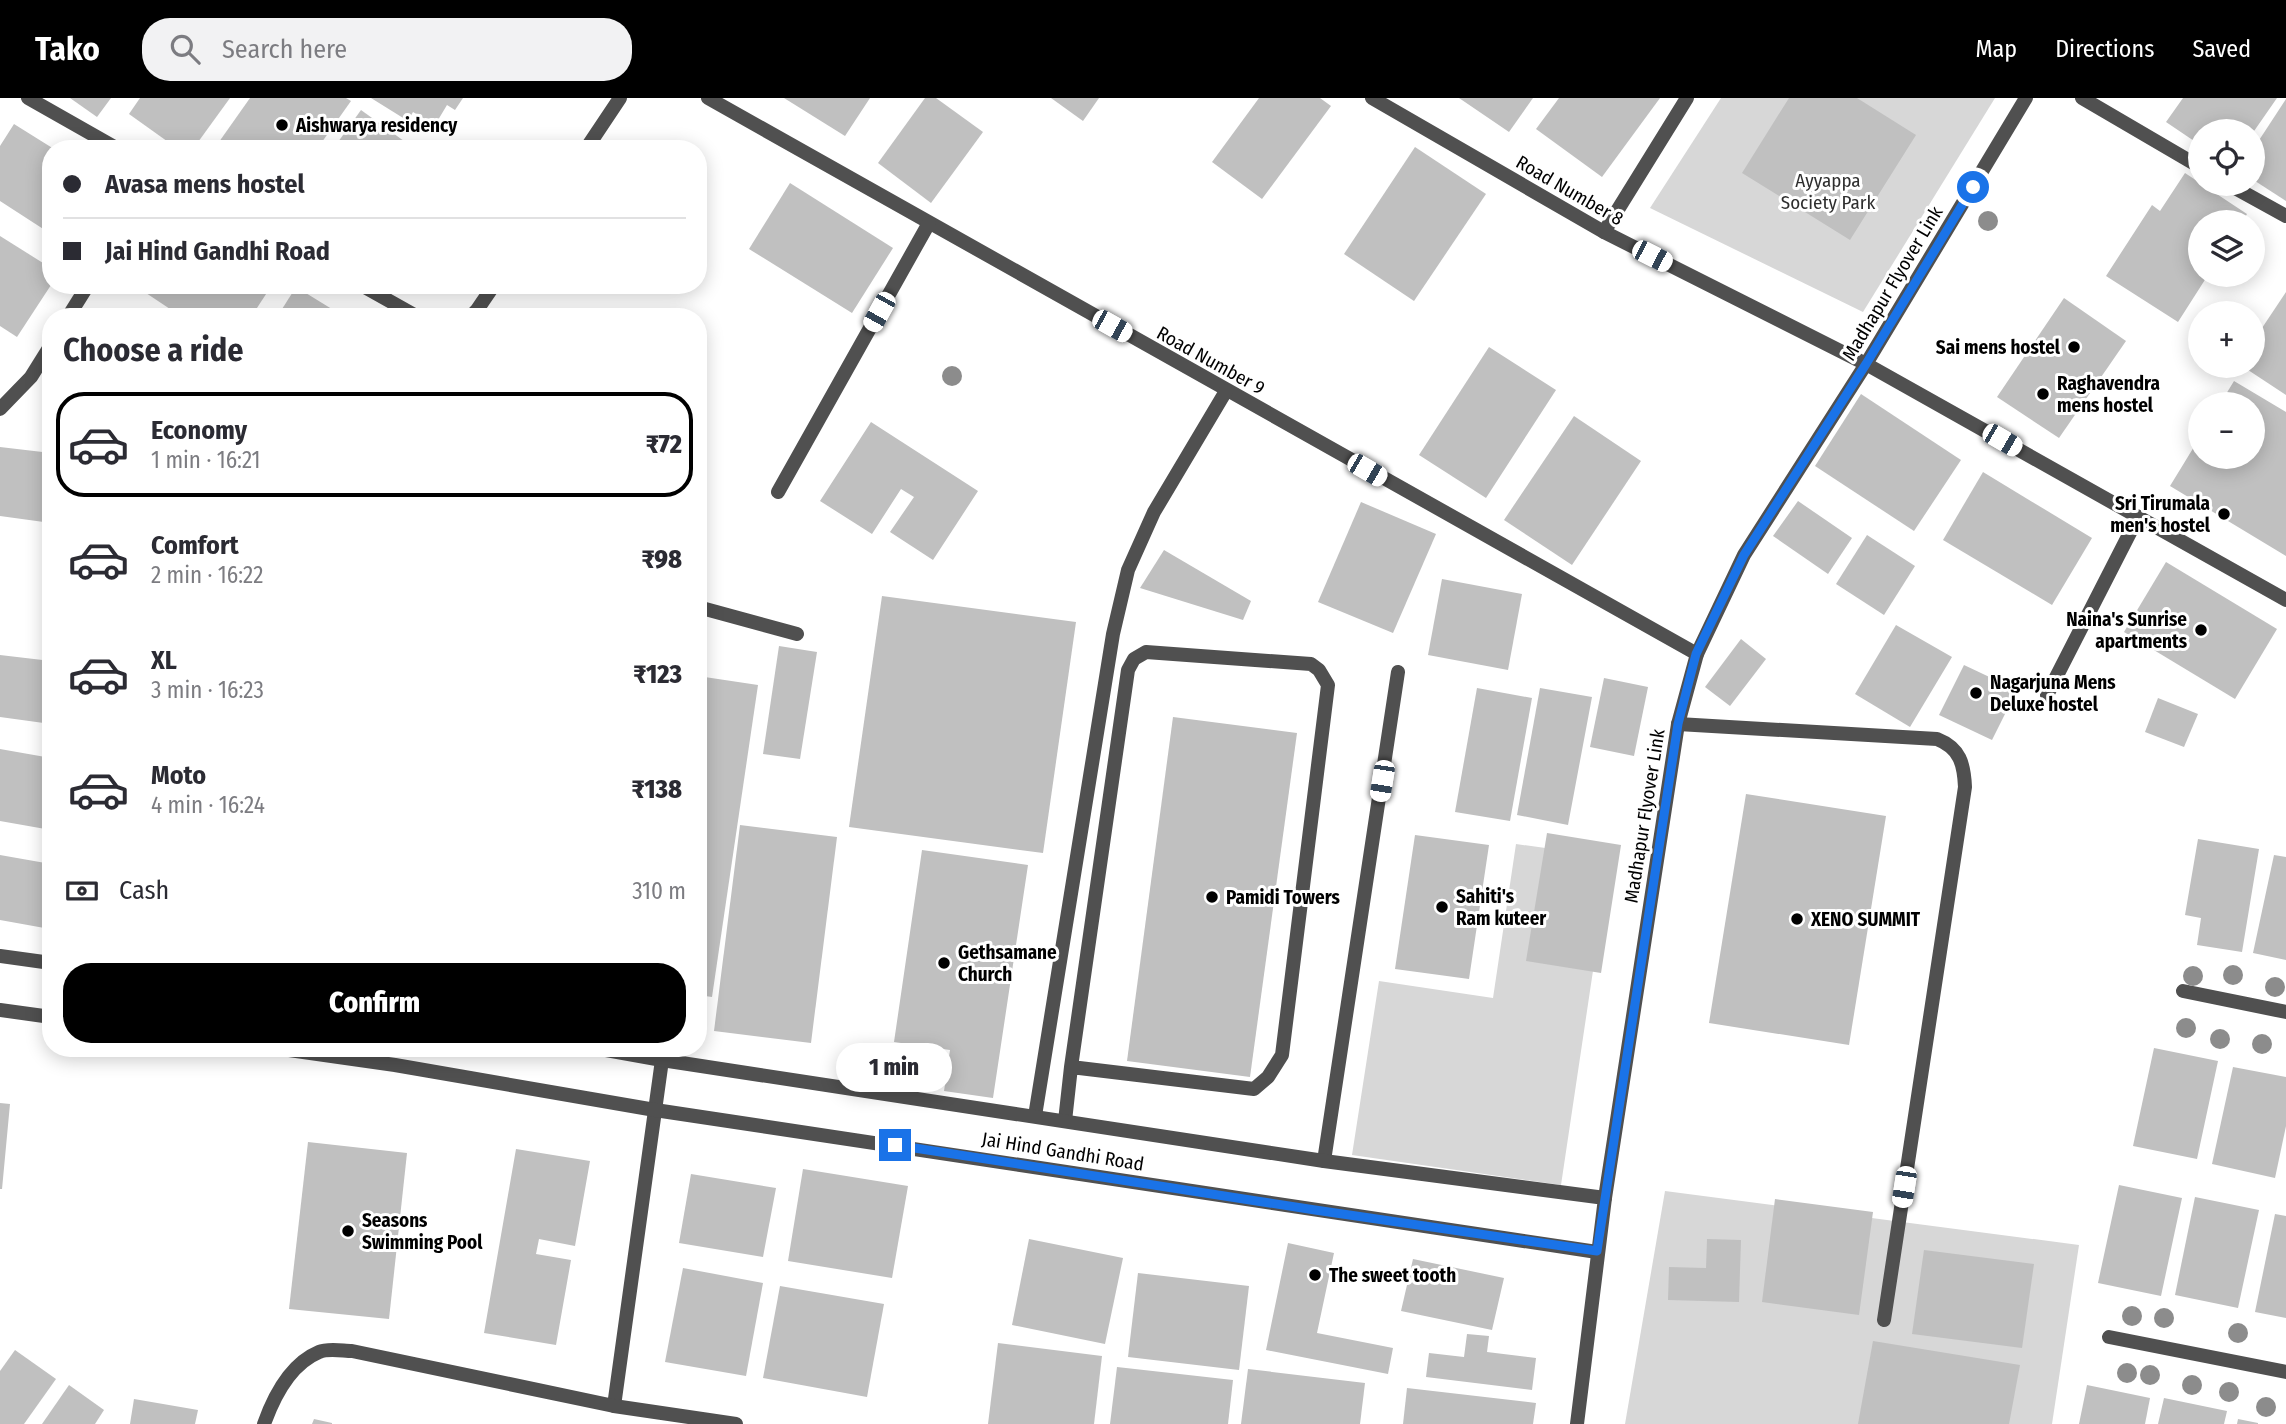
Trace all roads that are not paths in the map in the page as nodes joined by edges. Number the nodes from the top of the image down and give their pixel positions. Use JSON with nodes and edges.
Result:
{"nodes":[{"id":1,"x":28,"y":98,"type":"edge"},
{"id":2,"x":620,"y":98,"type":"edge"},
{"id":3,"x":708,"y":98,"type":"edge"},
{"id":4,"x":1373,"y":98,"type":"edge"},
{"id":5,"x":1687,"y":98,"type":"edge"},
{"id":6,"x":2026,"y":98,"type":"edge"},
{"id":7,"x":2082,"y":98,"type":"edge"},
{"id":8,"x":102,"y":140,"type":"edge"},
{"id":9,"x":592,"y":140,"type":"edge"},
{"id":10,"x":2188,"y":160,"type":"edge"},
{"id":11,"x":2250,"y":196,"type":"edge"},
{"id":12,"x":2286,"y":216,"type":"edge"},
{"id":13,"x":929,"y":223,"type":"junction"},
{"id":14,"x":1604,"y":232,"type":"junction"},
{"id":15,"x":377,"y":294,"type":"edge"},
{"id":16,"x":402,"y":308,"type":"edge"},
{"id":17,"x":42,"y":359,"type":"edge"},
{"id":18,"x":1866,"y":364,"type":"junction"},
{"id":19,"x":1226,"y":391,"type":"junction"},
{"id":20,"x":0,"y":409,"type":"edge"},
{"id":21,"x":778,"y":492,"type":"dead end"},
{"id":22,"x":2138,"y":517,"type":"junction"},
{"id":23,"x":2286,"y":600,"type":"edge"},
{"id":24,"x":707,"y":609,"type":"edge"},
{"id":25,"x":797,"y":634,"type":"dead end"},
{"id":26,"x":1696,"y":654,"type":"junction"},
{"id":27,"x":1108,"y":669,"type":"junction"},
{"id":28,"x":1128,"y":670,"type":"junction"},
{"id":29,"x":1398,"y":672,"type":"dead end"},
{"id":30,"x":2047,"y":695,"type":"dead end"},
{"id":31,"x":1678,"y":724,"type":"junction"},
{"id":32,"x":0,"y":956,"type":"edge"},
{"id":33,"x":42,"y":962,"type":"edge"},
{"id":34,"x":2183,"y":991,"type":"dead end"},
{"id":35,"x":0,"y":1010,"type":"edge"},
{"id":36,"x":2286,"y":1012,"type":"edge"},
{"id":37,"x":42,"y":1016,"type":"edge"},
{"id":38,"x":339,"y":1057,"type":"edge"},
{"id":39,"x":645,"y":1057,"type":"edge"},
{"id":40,"x":662,"y":1060,"type":"junction"},
{"id":41,"x":1071,"y":1067,"type":"junction"},
{"id":42,"x":655,"y":1110,"type":"junction"},
{"id":43,"x":1035,"y":1116,"type":"junction"},
{"id":44,"x":1065,"y":1121,"type":"junction"},
{"id":45,"x":1324,"y":1161,"type":"junction"},
{"id":46,"x":1605,"y":1198,"type":"junction"},
{"id":47,"x":1597,"y":1251,"type":"junction"},
{"id":48,"x":1884,"y":1320,"type":"dead end"},
{"id":49,"x":2109,"y":1337,"type":"dead end"},
{"id":50,"x":2286,"y":1372,"type":"edge"},
{"id":51,"x":614,"y":1406,"type":"junction"},
{"id":52,"x":264,"y":1424,"type":"edge"},
{"id":53,"x":736,"y":1424,"type":"edge"},
{"id":54,"x":1577,"y":1424,"type":"edge"}],
"edges":[{"from":1,"to":8,"type":"street"},
{"from":2,"to":9,"type":"street"},
{"from":3,"to":13,"type":"street","name":"Road Number 9"},
{"from":4,"to":14,"type":"street","name":"Road Number 8"},
{"from":5,"to":14,"type":"street"},
{"from":6,"to":18,"type":"street","name":"Madhapur Flyover Link"},
{"from":7,"to":10,"type":"street"},
{"from":11,"to":12,"type":"street"},
{"from":13,"to":19,"type":"street","name":"Road Number 9"},
{"from":13,"to":21,"type":"street"},
{"from":14,"to":18,"type":"street","name":"Road Number 8"},
{"from":15,"to":16,"type":"street"},
{"from":17,"to":20,"type":"street"},
{"from":18,"to":22,"type":"street","name":"Road Number 8"},
{"from":18,"to":26,"type":"street","name":"Madhapur Flyover Link"},
{"from":19,"to":26,"type":"street","name":"Road Number 9"},
{"from":19,"to":27,"type":"street"},
{"from":22,"to":23,"type":"street","name":"Road Number 8"},
{"from":22,"to":30,"type":"street"},
{"from":24,"to":25,"type":"street"},
{"from":26,"to":31,"type":"street","name":"Madhapur Flyover Link"},
{"from":27,"to":28,"type":"street"},
{"from":27,"to":43,"type":"street"},
{"from":28,"to":41,"type":"street"},
{"from":28,"to":41,"type":"street"},
{"from":29,"to":45,"type":"street"},
{"from":31,"to":46,"type":"street","name":"Madhapur Flyover Link"},
{"from":31,"to":48,"type":"street"},
{"from":32,"to":33,"type":"street"},
{"from":34,"to":36,"type":"street"},
{"from":35,"to":37,"type":"street"},
{"from":38,"to":42,"type":"street","name":"Jai Hind Gandhi Road"},
{"from":39,"to":40,"type":"street","name":"Jai Hind Gandhi Road"},
{"from":40,"to":42,"type":"street"},
{"from":40,"to":43,"type":"street","name":"Jai Hind Gandhi Road"},
{"from":41,"to":44,"type":"street"},
{"from":42,"to":47,"type":"street","name":"Jai Hind Gandhi Road"},
{"from":42,"to":51,"type":"street"},
{"from":43,"to":44,"type":"street","name":"Jai Hind Gandhi Road"},
{"from":44,"to":45,"type":"street","name":"Jai Hind Gandhi Road"},
{"from":45,"to":46,"type":"street","name":"Jai Hind Gandhi Road"},
{"from":46,"to":47,"type":"street","name":"Madhapur Flyover Link"},
{"from":47,"to":54,"type":"street","name":"Madhapur Flyover Link"},
{"from":49,"to":50,"type":"street"},
{"from":51,"to":52,"type":"street"},
{"from":51,"to":53,"type":"street"}]}
